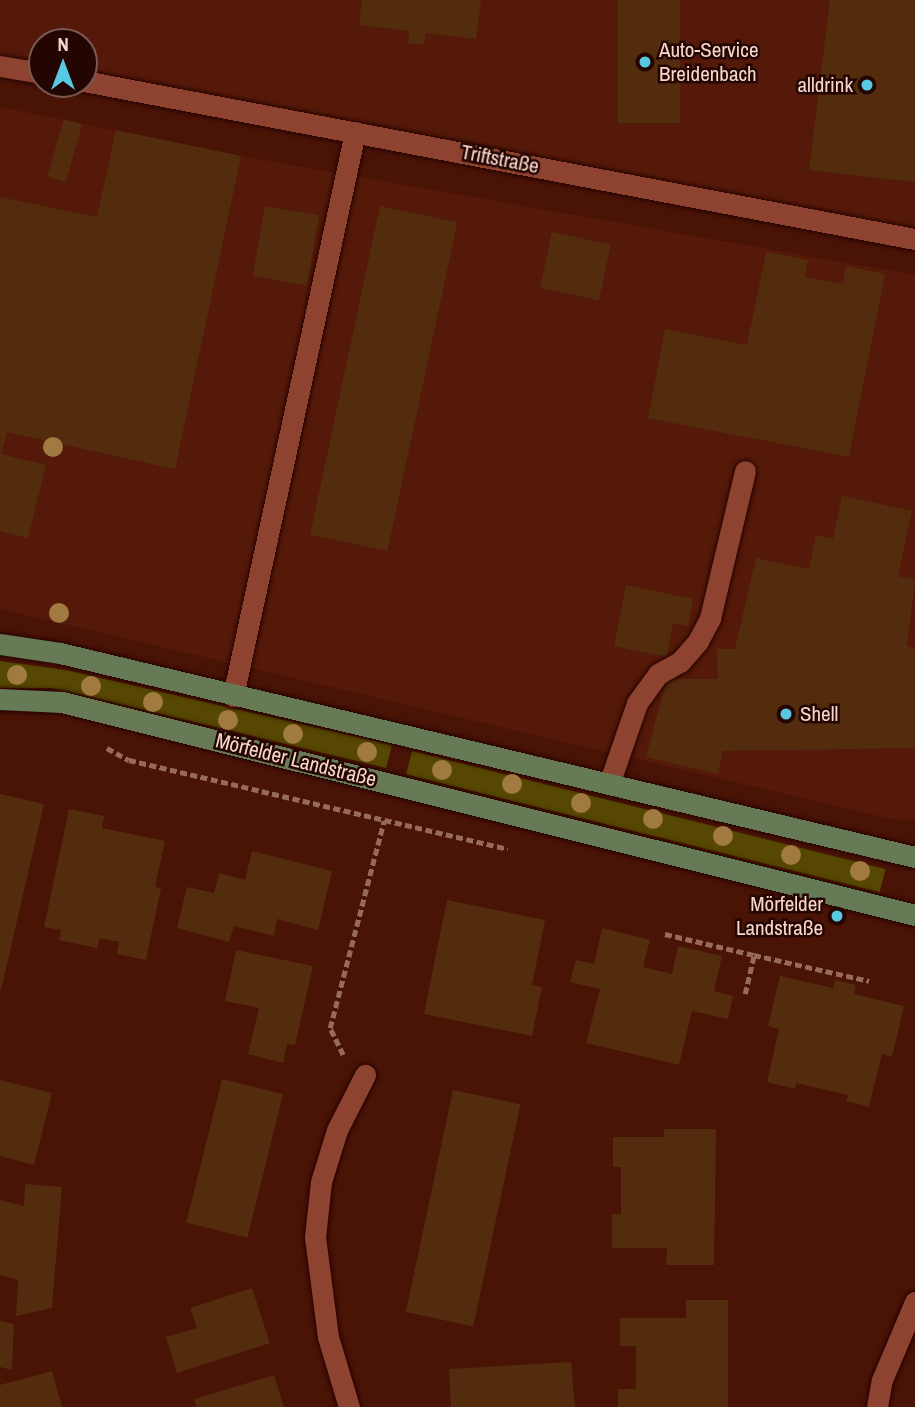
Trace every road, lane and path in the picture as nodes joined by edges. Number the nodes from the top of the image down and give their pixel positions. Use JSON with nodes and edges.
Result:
{"nodes":[{"id":1,"x":0,"y":66,"type":"edge"},
{"id":2,"x":28,"y":71,"type":"edge"},
{"id":3,"x":98,"y":84,"type":"edge"},
{"id":4,"x":355,"y":132,"type":"junction"},
{"id":5,"x":915,"y":239,"type":"edge"},
{"id":6,"x":745,"y":471,"type":"dead end"},
{"id":7,"x":0,"y":644,"type":"edge"},
{"id":8,"x":233,"y":696,"type":"junction"},
{"id":9,"x":0,"y":699,"type":"edge"},
{"id":10,"x":609,"y":784,"type":"junction"},
{"id":11,"x":384,"y":821,"type":"dead end"},
{"id":12,"x":915,"y":857,"type":"edge"},
{"id":13,"x":915,"y":915,"type":"edge"},
{"id":14,"x":665,"y":933,"type":"dead end"},
{"id":15,"x":754,"y":955,"type":"junction"},
{"id":16,"x":869,"y":981,"type":"dead end"},
{"id":17,"x":745,"y":994,"type":"dead end"},
{"id":18,"x":365,"y":1074,"type":"joint"},
{"id":19,"x":915,"y":1302,"type":"edge"},
{"id":20,"x":349,"y":1407,"type":"edge"},
{"id":21,"x":877,"y":1407,"type":"edge"}],
"edges":[{"from":1,"to":2,"type":"street"},
{"from":3,"to":4,"type":"street","name":"Triftstraße"},
{"from":4,"to":5,"type":"street","name":"Triftstraße"},
{"from":4,"to":8,"type":"street"},
{"from":6,"to":10,"type":"street"},
{"from":7,"to":8,"type":"main road"},
{"from":8,"to":10,"type":"main road"},
{"from":9,"to":13,"type":"main road","name":"Mörfelder Landstraße"},
{"from":10,"to":12,"type":"main road"},
{"from":11,"to":18,"type":"path"},
{"from":14,"to":15,"type":"path"},
{"from":15,"to":16,"type":"path"},
{"from":15,"to":17,"type":"path"},
{"from":18,"to":20,"type":"street"},
{"from":19,"to":21,"type":"street"}]}
